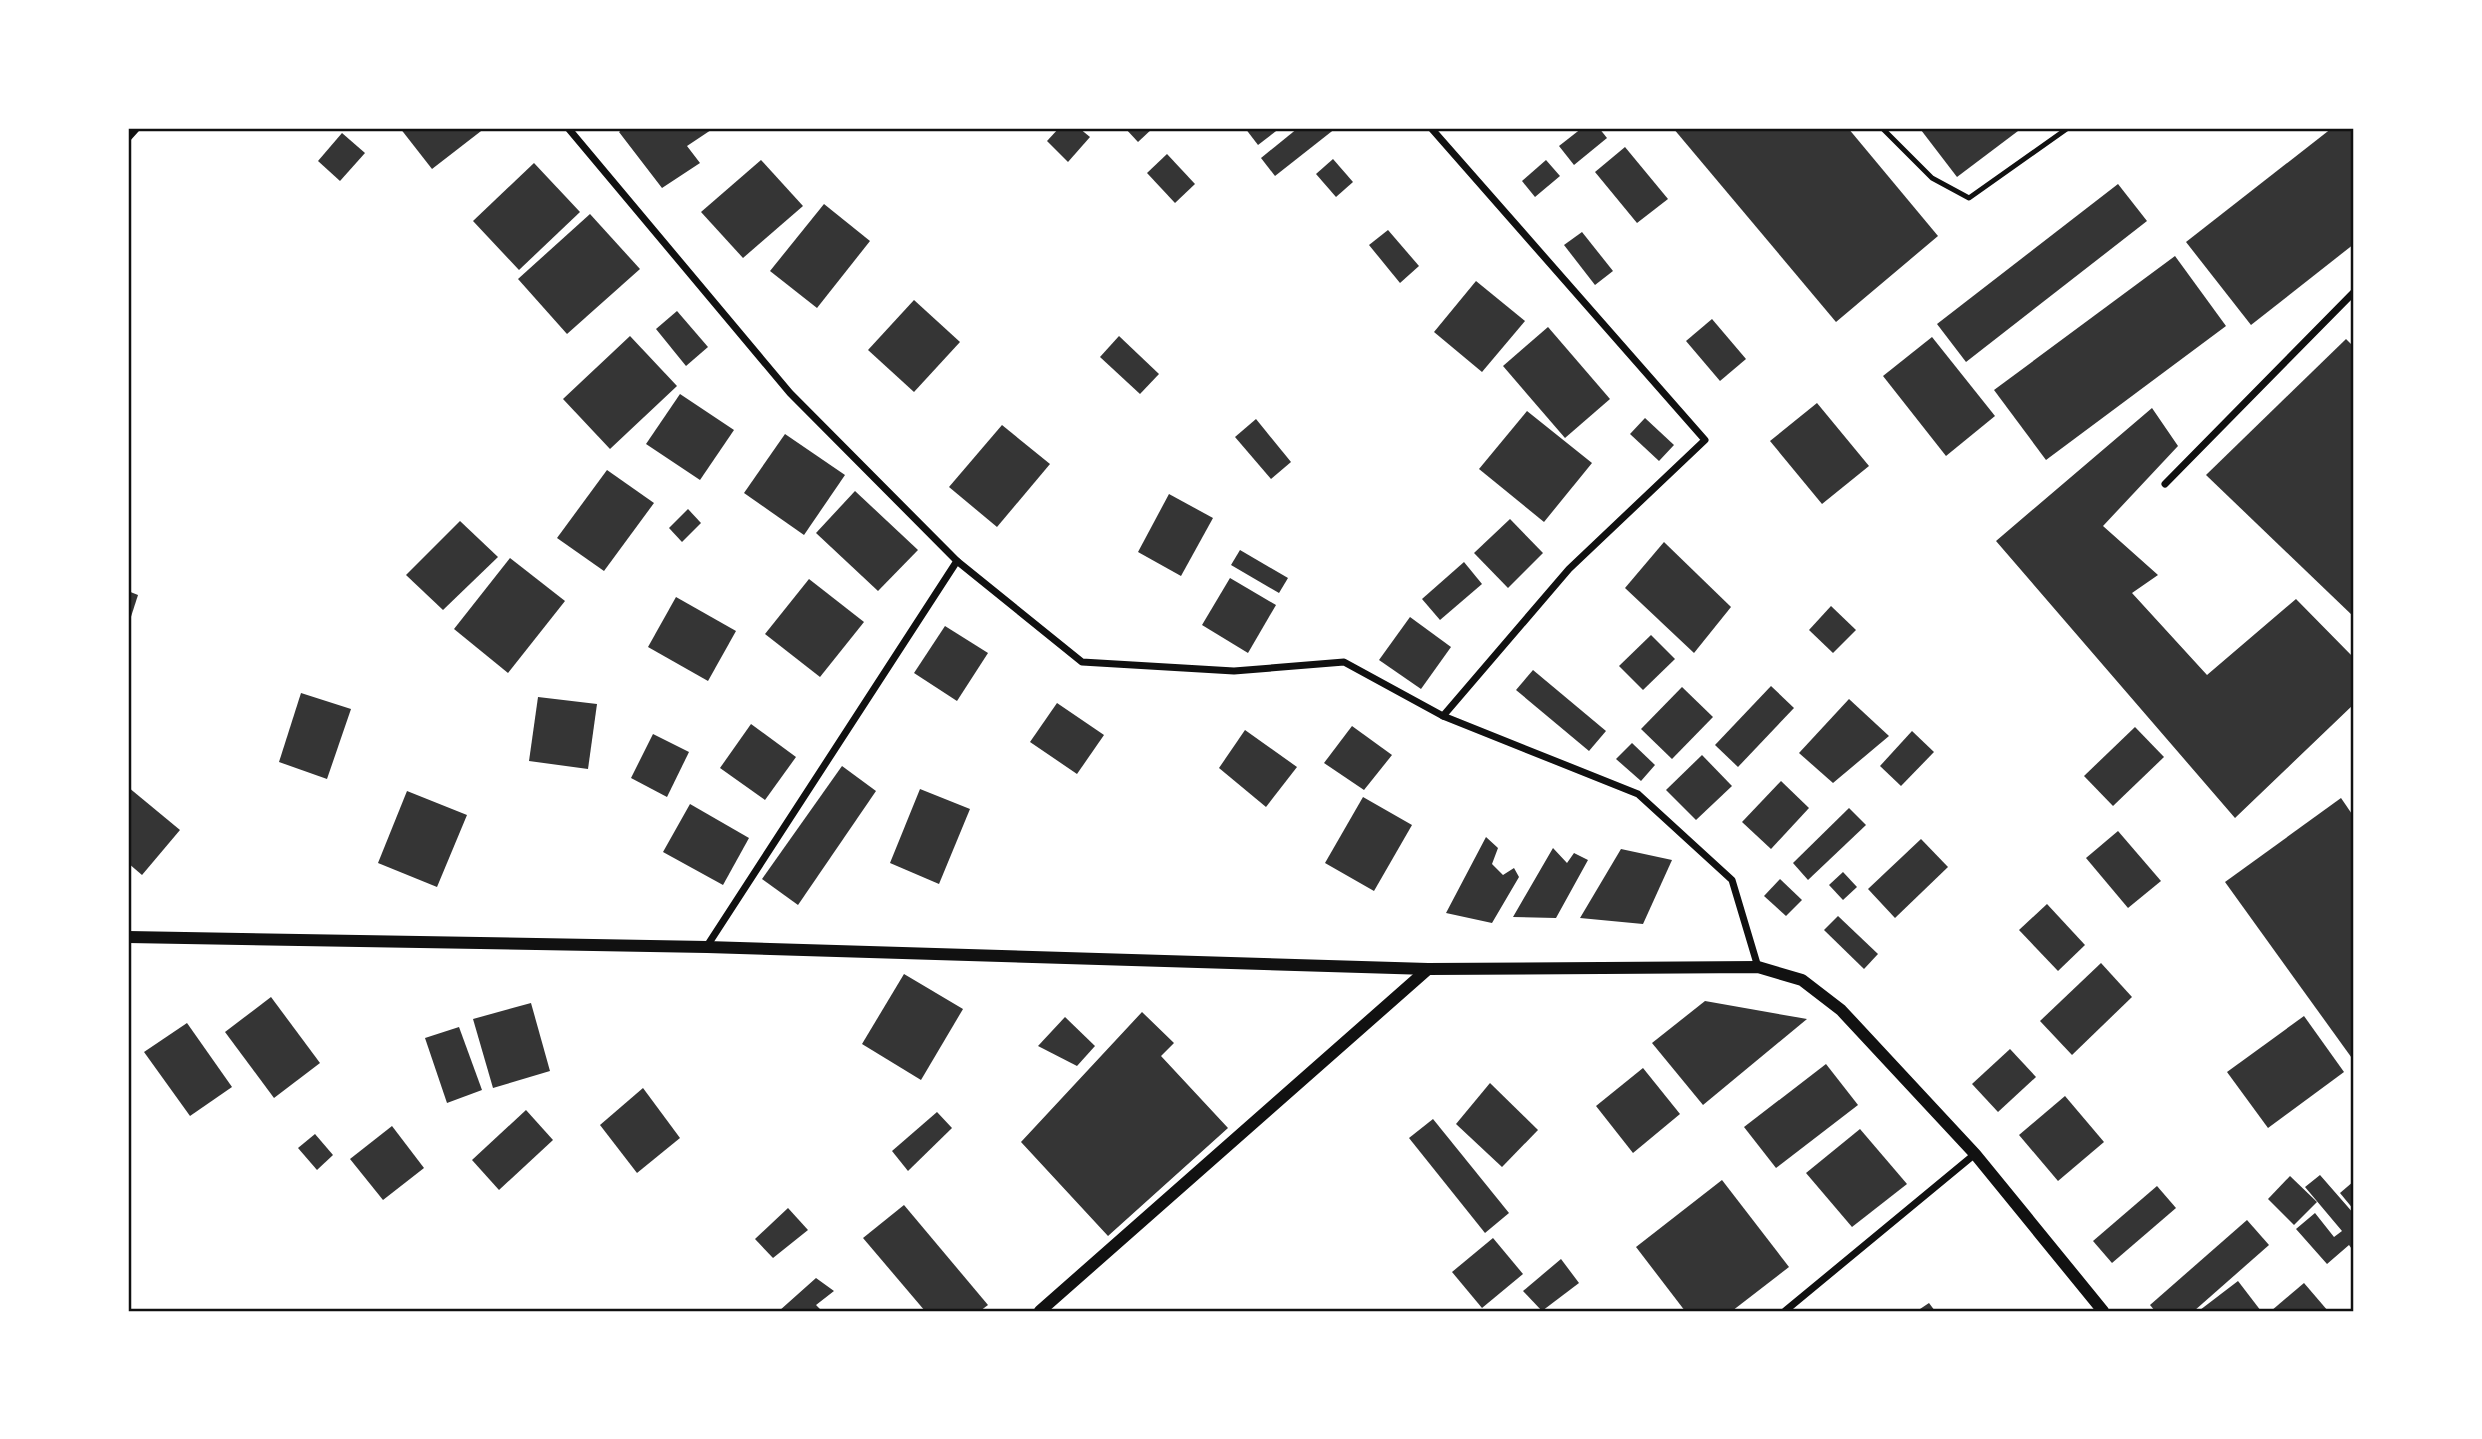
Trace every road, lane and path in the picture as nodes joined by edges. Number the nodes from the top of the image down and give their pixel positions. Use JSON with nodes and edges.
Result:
{"nodes":[{"id":1,"x":137,"y":128,"type":"edge"},
{"id":2,"x":568,"y":128,"type":"edge"},
{"id":3,"x":1432,"y":128,"type":"edge"},
{"id":4,"x":1882,"y":128,"type":"edge"},
{"id":5,"x":2068,"y":128,"type":"edge"},
{"id":6,"x":128,"y":138,"type":"edge"},
{"id":7,"x":2354,"y":292,"type":"edge"},
{"id":8,"x":2165,"y":484,"type":"dead end"},
{"id":9,"x":957,"y":561,"type":"junction"},
{"id":10,"x":1443,"y":716,"type":"junction"},
{"id":11,"x":128,"y":937,"type":"edge"},
{"id":12,"x":707,"y":947,"type":"junction"},
{"id":13,"x":1758,"y":967,"type":"junction"},
{"id":14,"x":1428,"y":969,"type":"junction"},
{"id":15,"x":1975,"y":1154,"type":"junction"},
{"id":16,"x":1040,"y":1311,"type":"edge"},
{"id":17,"x":1785,"y":1311,"type":"edge"},
{"id":18,"x":2103,"y":1311,"type":"edge"}],
"edges":[{"from":1,"to":6,"type":"street"},
{"from":2,"to":9,"type":"street"},
{"from":3,"to":10,"type":"street"},
{"from":4,"to":5,"type":"lane"},
{"from":7,"to":8,"type":"street"},
{"from":9,"to":10,"type":"street"},
{"from":9,"to":12,"type":"street"},
{"from":10,"to":13,"type":"street"},
{"from":11,"to":12,"type":"street"},
{"from":12,"to":14,"type":"street"},
{"from":13,"to":14,"type":"street"},
{"from":13,"to":15,"type":"street"},
{"from":14,"to":16,"type":"street"},
{"from":15,"to":17,"type":"street"},
{"from":15,"to":18,"type":"street"}]}
